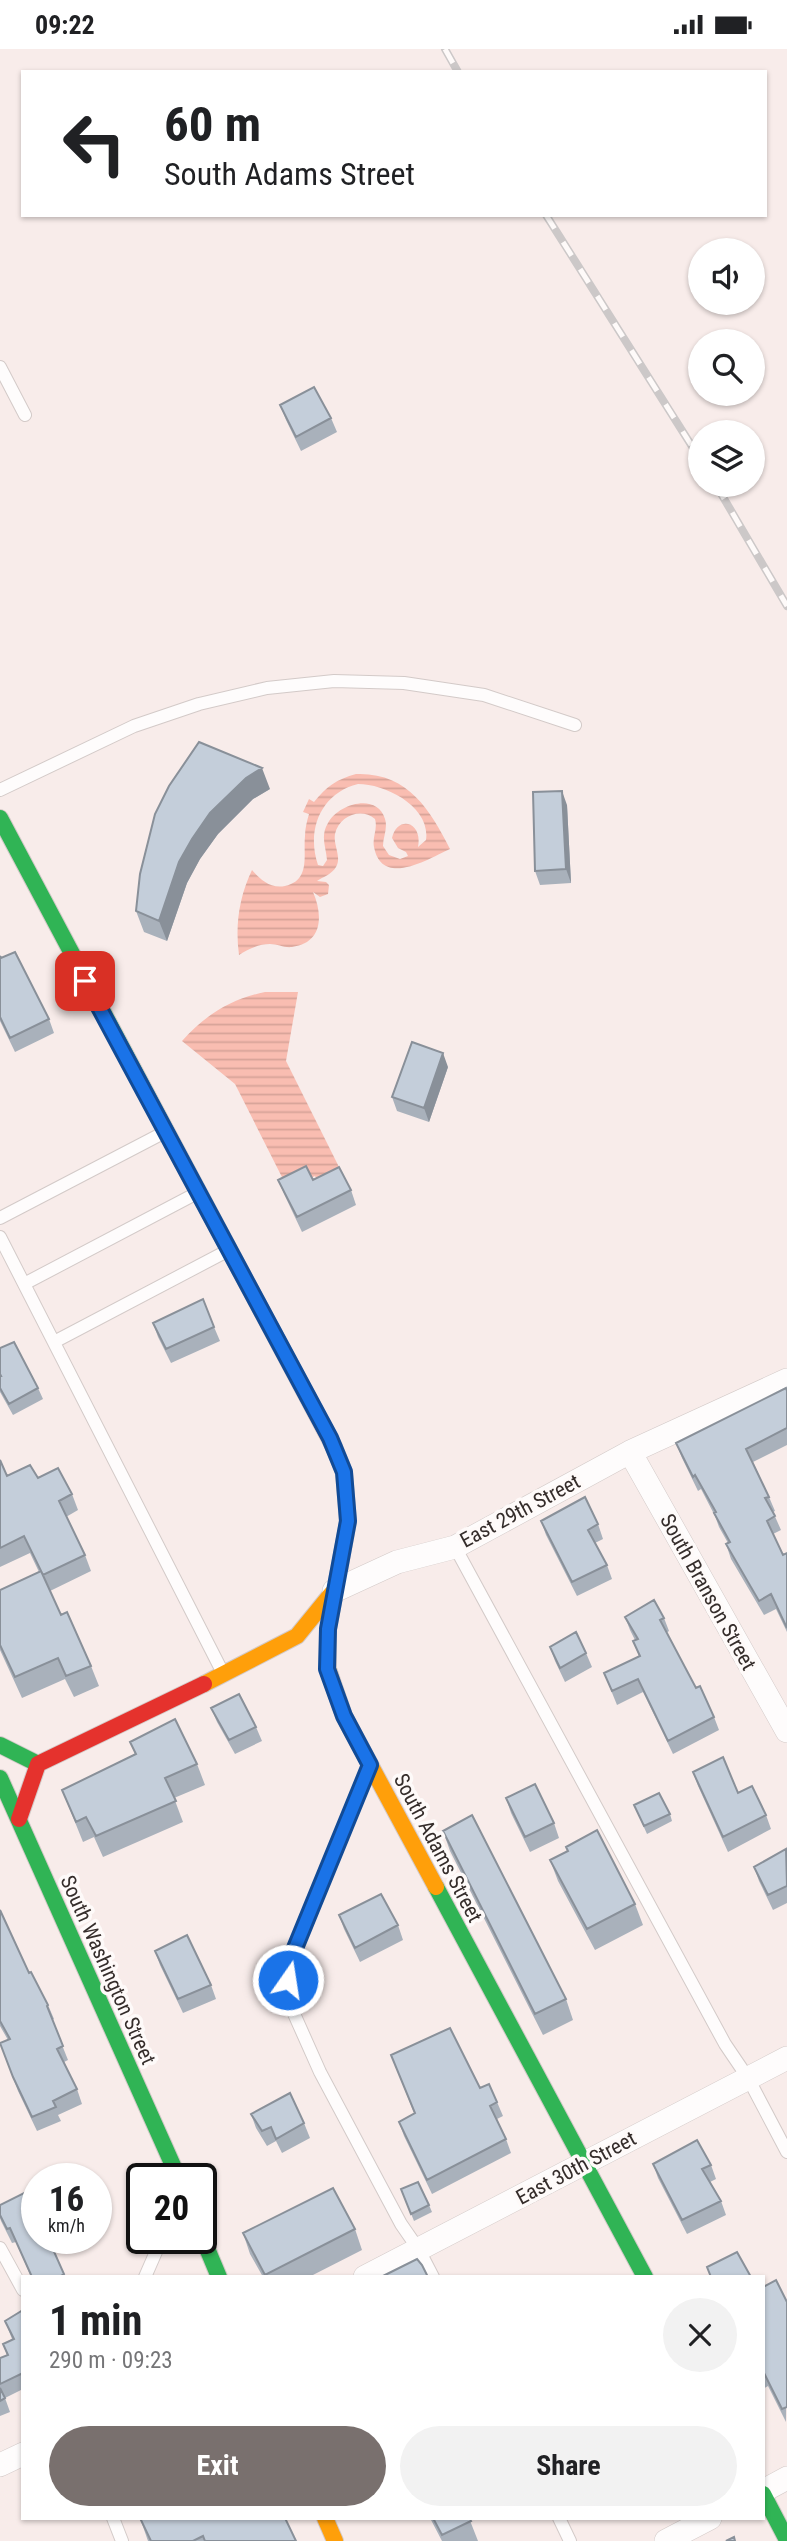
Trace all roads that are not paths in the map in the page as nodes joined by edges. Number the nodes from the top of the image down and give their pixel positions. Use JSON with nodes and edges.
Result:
{"nodes":[{"id":1,"x":0,"y":367,"type":"edge"},
{"id":2,"x":25,"y":415,"type":"dead end"},
{"id":3,"x":575,"y":725,"type":"dead end"},
{"id":4,"x":0,"y":790,"type":"edge"},
{"id":5,"x":0,"y":818,"type":"edge"},
{"id":6,"x":165,"y":1132,"type":"junction"},
{"id":7,"x":198,"y":1192,"type":"junction"},
{"id":8,"x":0,"y":1218,"type":"edge"},
{"id":9,"x":0,"y":1237,"type":"edge"},
{"id":10,"x":229,"y":1250,"type":"junction"},
{"id":11,"x":24,"y":1284,"type":"junction"},
{"id":12,"x":54,"y":1342,"type":"junction"},
{"id":13,"x":787,"y":1380,"type":"edge"},
{"id":14,"x":630,"y":1453,"type":"junction"},
{"id":15,"x":455,"y":1547,"type":"junction"},
{"id":16,"x":334,"y":1591,"type":"junction"},
{"id":17,"x":224,"y":1675,"type":"junction"},
{"id":18,"x":787,"y":1731,"type":"edge"},
{"id":19,"x":0,"y":1745,"type":"edge"},
{"id":20,"x":38,"y":1764,"type":"junction"},
{"id":21,"x":370,"y":1765,"type":"junction"},
{"id":22,"x":0,"y":1778,"type":"edge"},
{"id":23,"x":9,"y":1824,"type":"edge"},
{"id":24,"x":787,"y":2058,"type":"edge"},
{"id":25,"x":748,"y":2078,"type":"junction"},
{"id":26,"x":787,"y":2152,"type":"edge"},
{"id":27,"x":171,"y":2163,"type":"edge"},
{"id":28,"x":584,"y":2164,"type":"junction"},
{"id":29,"x":0,"y":2248,"type":"edge"},
{"id":30,"x":419,"y":2250,"type":"junction"},
{"id":31,"x":155,"y":2254,"type":"edge"},
{"id":32,"x":209,"y":2254,"type":"edge"},
{"id":33,"x":146,"y":2275,"type":"edge"},
{"id":34,"x":218,"y":2275,"type":"edge"},
{"id":35,"x":369,"y":2275,"type":"edge"},
{"id":36,"x":432,"y":2275,"type":"edge"},
{"id":37,"x":644,"y":2275,"type":"edge"},
{"id":38,"x":21,"y":2286,"type":"edge"},
{"id":39,"x":21,"y":2455,"type":"edge"},
{"id":40,"x":0,"y":2465,"type":"edge"},
{"id":41,"x":787,"y":2478,"type":"edge"},
{"id":42,"x":765,"y":2491,"type":"edge"},
{"id":43,"x":765,"y":2496,"type":"edge"},
{"id":44,"x":114,"y":2520,"type":"edge"},
{"id":45,"x":326,"y":2520,"type":"edge"},
{"id":46,"x":560,"y":2520,"type":"edge"},
{"id":47,"x":706,"y":2520,"type":"edge"},
{"id":48,"x":787,"y":2540,"type":"edge"},
{"id":49,"x":122,"y":2541,"type":"edge"},
{"id":50,"x":335,"y":2541,"type":"edge"},
{"id":51,"x":570,"y":2541,"type":"edge"},
{"id":52,"x":666,"y":2541,"type":"edge"}],
"edges":[{"from":1,"to":2,"type":"lane"},
{"from":3,"to":4,"type":"lane"},
{"from":5,"to":6,"type":"main road","name":"South Adams Street"},
{"from":6,"to":7,"type":"main road","name":"South Adams Street"},
{"from":6,"to":8,"type":"lane"},
{"from":7,"to":10,"type":"main road","name":"South Adams Street"},
{"from":7,"to":11,"type":"lane"},
{"from":9,"to":11,"type":"lane"},
{"from":10,"to":12,"type":"lane"},
{"from":10,"to":16,"type":"main road","name":"South Adams Street"},
{"from":11,"to":12,"type":"lane"},
{"from":12,"to":17,"type":"lane"},
{"from":13,"to":14,"type":"street","name":"East 29th Street"},
{"from":14,"to":15,"type":"street","name":"East 29th Street"},
{"from":14,"to":18,"type":"street","name":"South Branson Street"},
{"from":15,"to":16,"type":"street","name":"East 29th Street"},
{"from":15,"to":25,"type":"lane"},
{"from":16,"to":17,"type":"main road","name":"East 29th Street"},
{"from":16,"to":21,"type":"main road","name":"South Adams Street"},
{"from":17,"to":20,"type":"main road","name":"East 29th Street"},
{"from":19,"to":20,"type":"main road"},
{"from":20,"to":23,"type":"main road"},
{"from":21,"to":28,"type":"main road","name":"South Adams Street"},
{"from":21,"to":30,"type":"lane"},
{"from":22,"to":23,"type":"main road","name":"South Washington Street"},
{"from":23,"to":27,"type":"main road","name":"South Washington Street"},
{"from":24,"to":25,"type":"street","name":"East 30th Street"},
{"from":25,"to":26,"type":"lane"},
{"from":25,"to":28,"type":"street","name":"East 30th Street"},
{"from":28,"to":30,"type":"street","name":"East 30th Street"},
{"from":28,"to":37,"type":"main road","name":"South Adams Street"},
{"from":29,"to":38,"type":"lane"},
{"from":30,"to":35,"type":"street","name":"East 30th Street"},
{"from":30,"to":36,"type":"lane"},
{"from":31,"to":33,"type":"lane"},
{"from":32,"to":34,"type":"main road"},
{"from":39,"to":40,"type":"street"},
{"from":41,"to":42,"type":"street"},
{"from":43,"to":48,"type":"main road"},
{"from":44,"to":49,"type":"lane"},
{"from":45,"to":50,"type":"main road"},
{"from":46,"to":51,"type":"lane"},
{"from":47,"to":52,"type":"street"}]}
